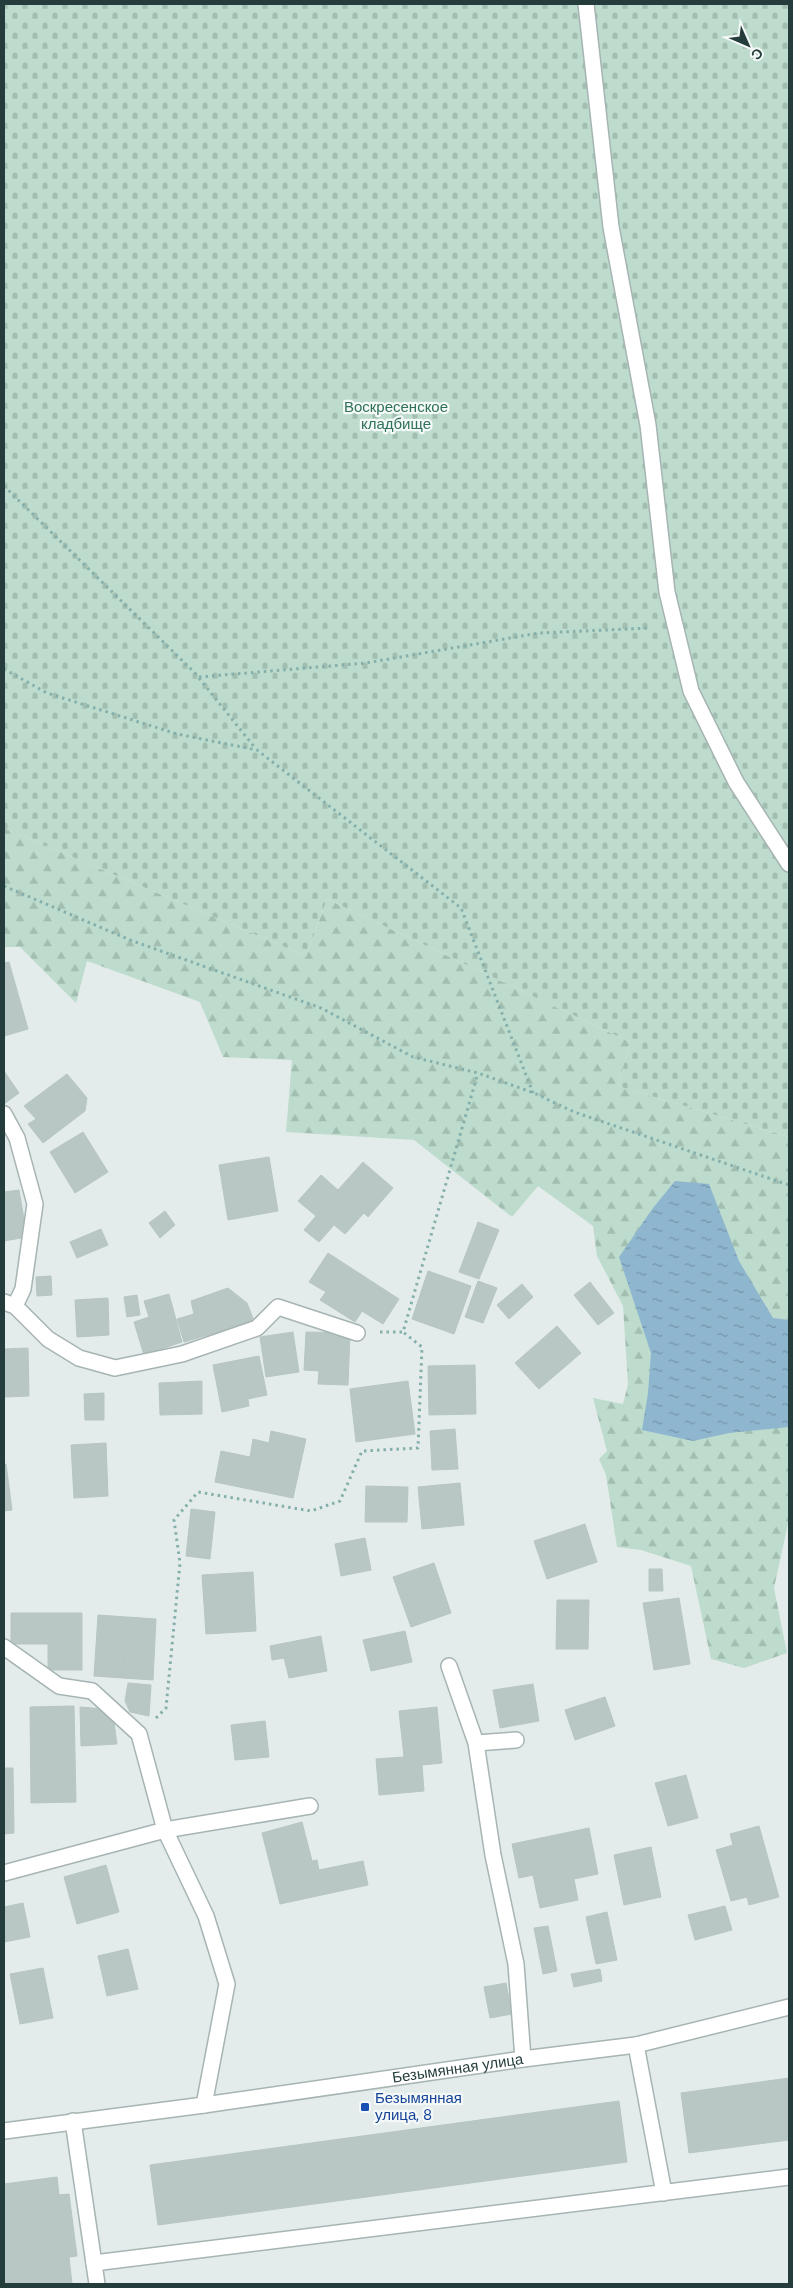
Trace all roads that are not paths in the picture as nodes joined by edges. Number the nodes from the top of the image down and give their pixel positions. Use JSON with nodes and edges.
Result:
{"nodes":[{"id":1,"x":586,"y":4,"type":"edge"},
{"id":2,"x":789,"y":864,"type":"edge"},
{"id":3,"x":4,"y":1114,"type":"edge"},
{"id":4,"x":9,"y":1304,"type":"edge"},
{"id":5,"x":357,"y":1333,"type":"road end"},
{"id":6,"x":4,"y":1647,"type":"edge"},
{"id":7,"x":448,"y":1666,"type":"dead end"},
{"id":8,"x":516,"y":1740,"type":"dead end"},
{"id":9,"x":476,"y":1743,"type":"junction"},
{"id":10,"x":310,"y":1806,"type":"dead end"},
{"id":11,"x":165,"y":1830,"type":"junction"},
{"id":12,"x":4,"y":1873,"type":"edge"},
{"id":13,"x":789,"y":2008,"type":"edge"},
{"id":14,"x":636,"y":2046,"type":"junction"},
{"id":15,"x":523,"y":2059,"type":"junction"},
{"id":16,"x":204,"y":2106,"type":"junction"},
{"id":17,"x":73,"y":2122,"type":"junction"},
{"id":18,"x":4,"y":2131,"type":"edge"},
{"id":19,"x":789,"y":2177,"type":"edge"},
{"id":20,"x":664,"y":2192,"type":"junction"},
{"id":21,"x":94,"y":2263,"type":"junction"},
{"id":22,"x":97,"y":2284,"type":"edge"}],
"edges":[{"from":1,"to":2,"type":"street"},
{"from":3,"to":4,"type":"street"},
{"from":4,"to":5,"type":"street"},
{"from":6,"to":11,"type":"street"},
{"from":7,"to":9,"type":"street"},
{"from":8,"to":9,"type":"street"},
{"from":9,"to":15,"type":"street"},
{"from":10,"to":11,"type":"street"},
{"from":11,"to":12,"type":"street"},
{"from":11,"to":16,"type":"street"},
{"from":13,"to":14,"type":"street","name":"Безымянная улица"},
{"from":14,"to":15,"type":"street","name":"Безымянная улица"},
{"from":14,"to":20,"type":"street"},
{"from":15,"to":16,"type":"street","name":"Безымянная улица"},
{"from":16,"to":17,"type":"street","name":"Безымянная улица"},
{"from":17,"to":18,"type":"street","name":"Безымянная улица"},
{"from":17,"to":21,"type":"street"},
{"from":19,"to":20,"type":"street"},
{"from":20,"to":21,"type":"street"},
{"from":21,"to":22,"type":"street"}]}
